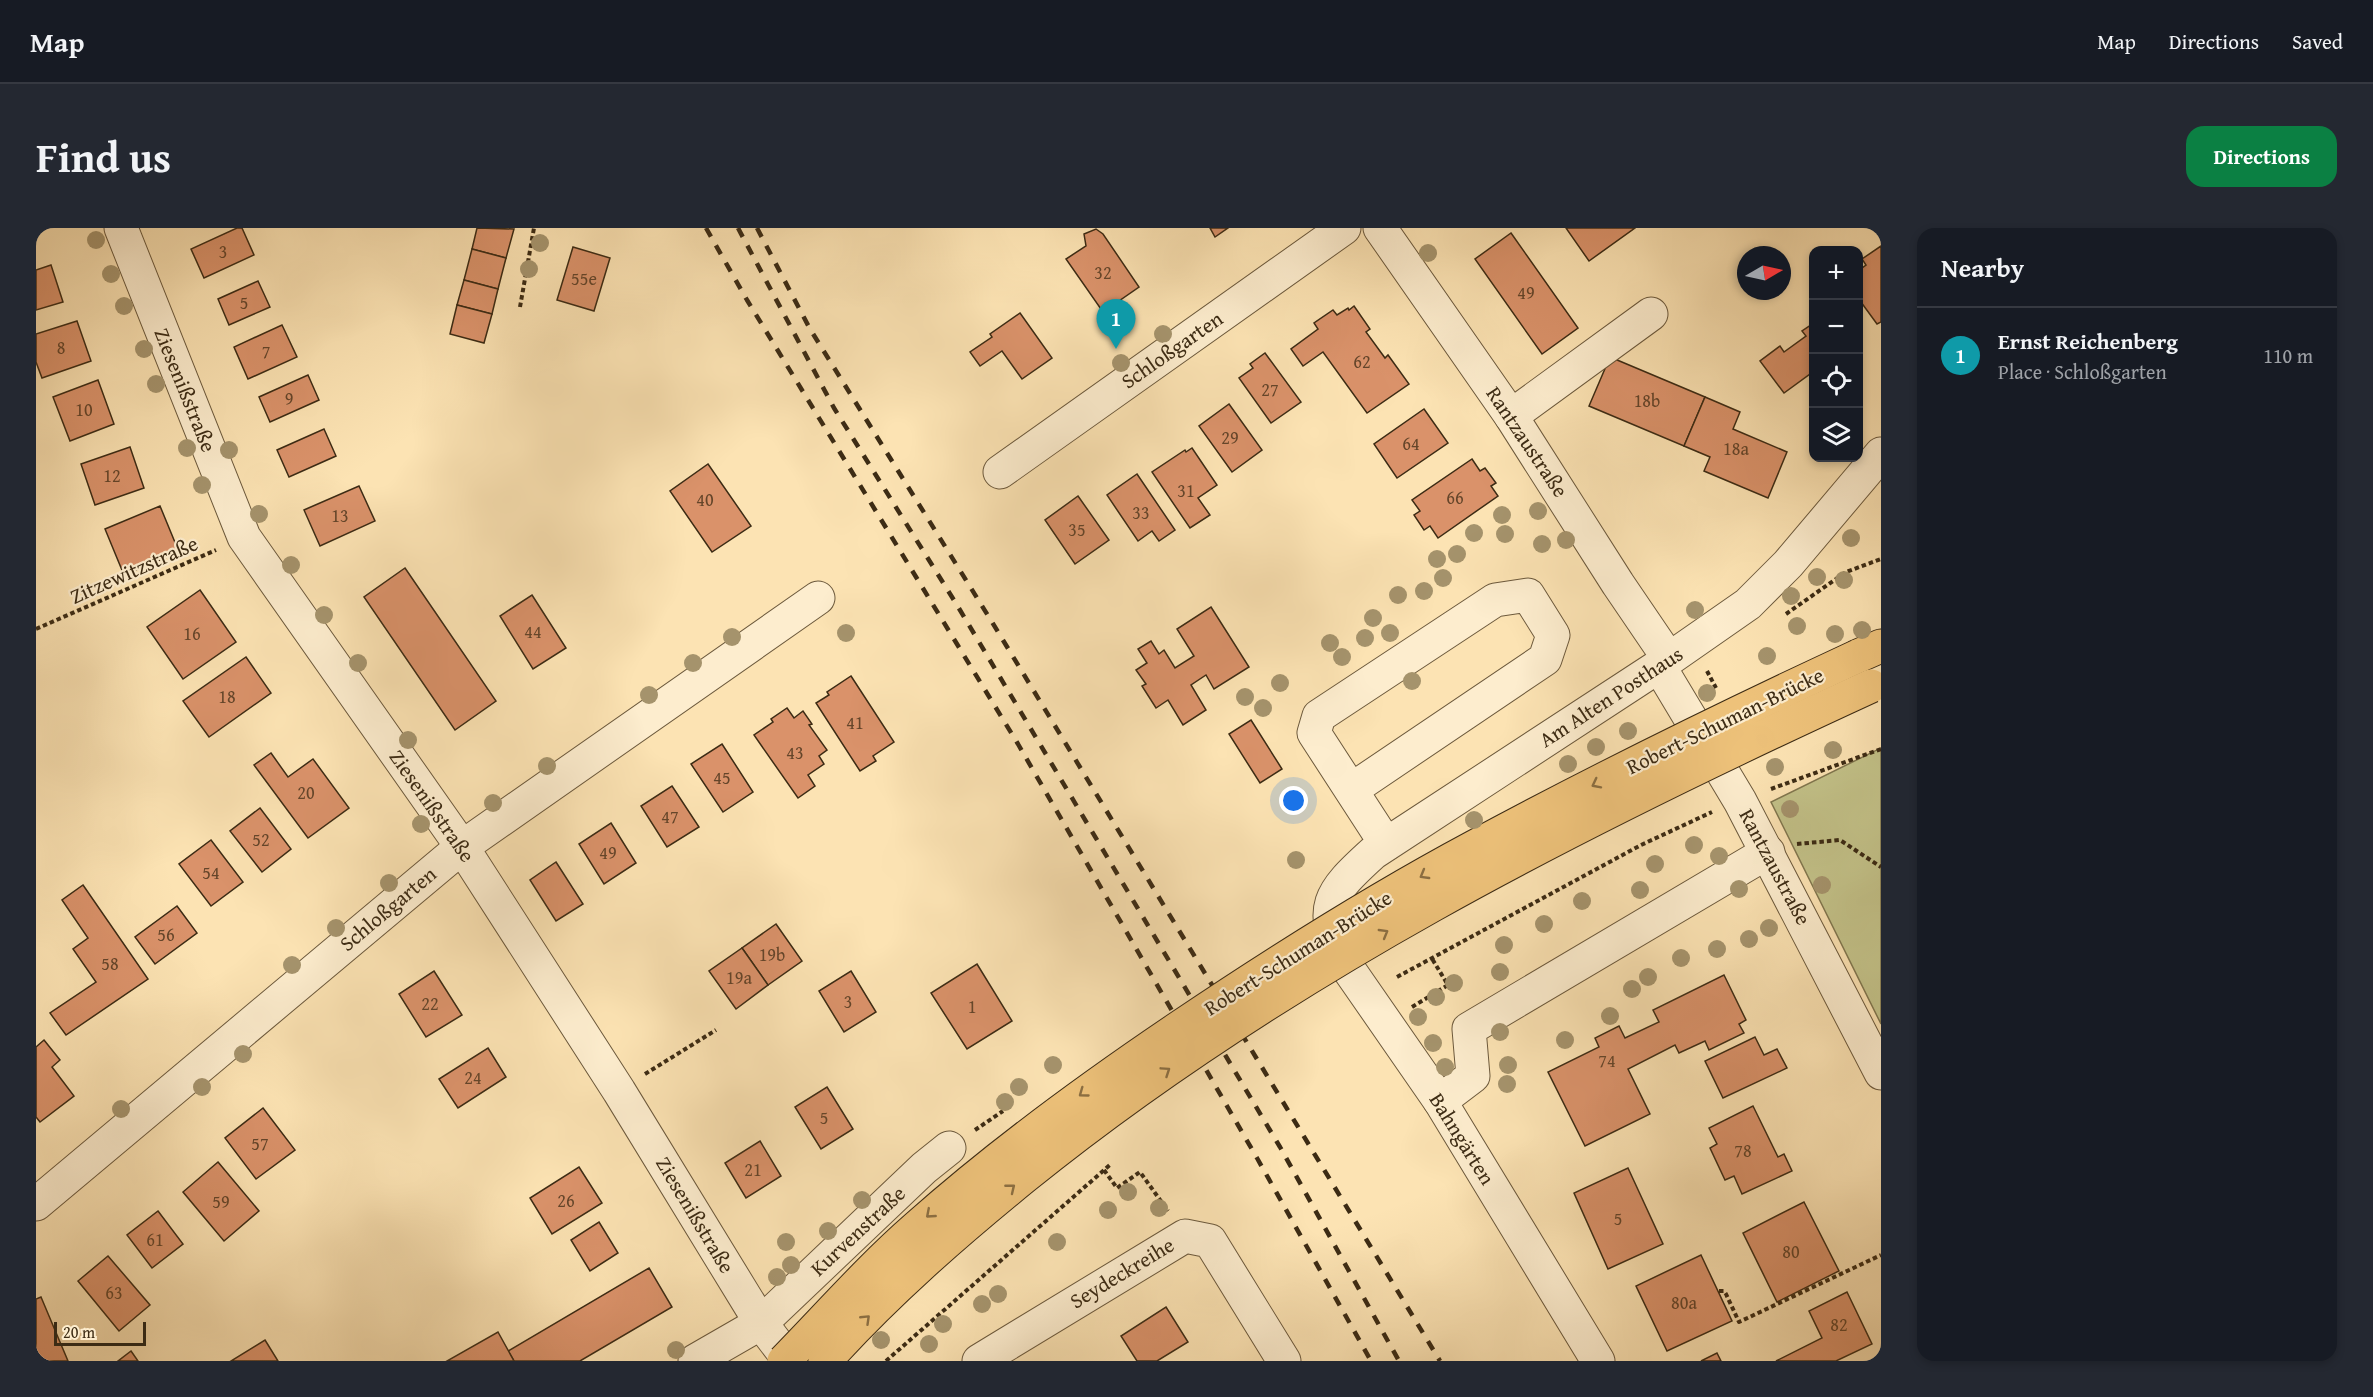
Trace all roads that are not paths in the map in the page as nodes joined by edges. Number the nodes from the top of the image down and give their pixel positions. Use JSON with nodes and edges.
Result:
{"nodes":[{"id":1,"x":121,"y":228,"type":"edge"},
{"id":2,"x":1344,"y":228,"type":"edge"},
{"id":3,"x":1380,"y":228,"type":"edge"},
{"id":4,"x":1651,"y":314,"type":"dead end"},
{"id":5,"x":1511,"y":416,"type":"junction"},
{"id":6,"x":1881,"y":454,"type":"edge"},
{"id":7,"x":1000,"y":472,"type":"dead end"},
{"id":8,"x":818,"y":598,"type":"dead end"},
{"id":9,"x":1870,"y":651,"type":"edge"},
{"id":10,"x":1664,"y":663,"type":"junction"},
{"id":11,"x":1876,"y":683,"type":"edge"},
{"id":12,"x":1351,"y":790,"type":"junction"},
{"id":13,"x":1386,"y":844,"type":"junction"},
{"id":14,"x":462,"y":847,"type":"junction"},
{"id":15,"x":1767,"y":850,"type":"junction"},
{"id":16,"x":1328,"y":918,"type":"joint"},
{"id":17,"x":1881,"y":1073,"type":"edge"},
{"id":18,"x":1440,"y":1101,"type":"junction"},
{"id":19,"x":949,"y":1148,"type":"road end"},
{"id":20,"x":36,"y":1204,"type":"edge"},
{"id":21,"x":761,"y":1323,"type":"junction"},
{"id":22,"x":695,"y":1361,"type":"edge"},
{"id":23,"x":784,"y":1361,"type":"edge"},
{"id":24,"x":790,"y":1361,"type":"edge"},
{"id":25,"x":825,"y":1361,"type":"edge"},
{"id":26,"x":979,"y":1361,"type":"edge"},
{"id":27,"x":1284,"y":1361,"type":"edge"},
{"id":28,"x":1598,"y":1361,"type":"edge"}],
"edges":[{"from":1,"to":14,"type":"street","name":"Ziesenißstraße"},
{"from":2,"to":7,"type":"street","name":"Schloßgarten"},
{"from":3,"to":5,"type":"street","name":"Rantzaustraße"},
{"from":4,"to":5,"type":"street"},
{"from":5,"to":10,"type":"street","name":"Rantzaustraße"},
{"from":6,"to":10,"type":"street","name":"Am Alten Posthaus"},
{"from":8,"to":14,"type":"street","name":"Schloßgarten"},
{"from":9,"to":23,"type":"main road","name":"Robert-Schuman-Brücke","one_way":true,"bridge":true},
{"from":10,"to":13,"type":"street","name":"Am Alten Posthaus"},
{"from":10,"to":15,"type":"street","name":"Rantzaustraße"},
{"from":25,"to":11,"type":"main road","name":"Robert-Schuman-Brücke","one_way":true,"bridge":true},
{"from":12,"to":12,"type":"street"},
{"from":12,"to":13,"type":"street"},
{"from":13,"to":16,"type":"street","name":"Am Alten Posthaus"},
{"from":14,"to":20,"type":"street","name":"Schloßgarten"},
{"from":14,"to":21,"type":"street","name":"Ziesenißstraße"},
{"from":15,"to":17,"type":"street","name":"Rantzaustraße"},
{"from":15,"to":18,"type":"street"},
{"from":16,"to":18,"type":"street","name":"Bahngärten"},
{"from":18,"to":28,"type":"street","name":"Bahngärten"},
{"from":19,"to":21,"type":"street","name":"Kurvenstraße"},
{"from":21,"to":22,"type":"street","name":"Kurvenstraße"},
{"from":21,"to":24,"type":"street","name":"Ziesenißstraße"},
{"from":26,"to":27,"type":"street","name":"Seydeckreihe"}]}
